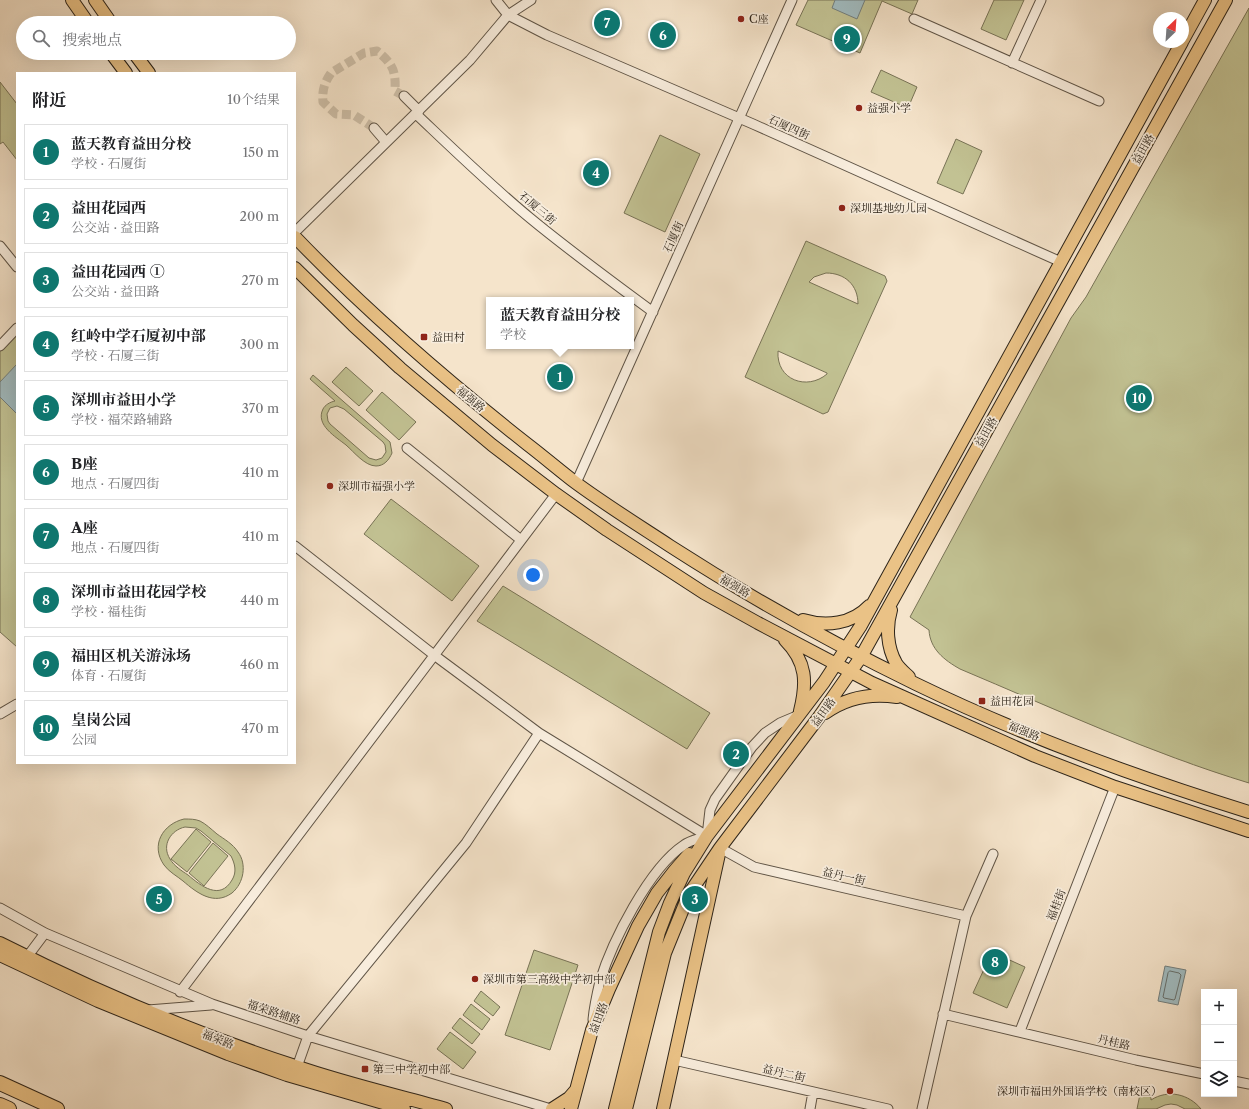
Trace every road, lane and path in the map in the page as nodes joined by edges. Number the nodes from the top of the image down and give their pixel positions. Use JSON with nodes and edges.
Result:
{"nodes":[{"id":1,"x":72,"y":0,"type":"edge"},
{"id":2,"x":95,"y":0,"type":"edge"},
{"id":3,"x":496,"y":0,"type":"edge"},
{"id":4,"x":531,"y":0,"type":"edge"},
{"id":5,"x":792,"y":0,"type":"edge"},
{"id":6,"x":1041,"y":0,"type":"edge"},
{"id":7,"x":1205,"y":0,"type":"edge"},
{"id":8,"x":1226,"y":0,"type":"edge"},
{"id":9,"x":508,"y":15,"type":"junction"},
{"id":10,"x":83,"y":16,"type":"edge"},
{"id":11,"x":106,"y":16,"type":"edge"},
{"id":12,"x":914,"y":19,"type":"dead end"},
{"id":13,"x":1189,"y":29,"type":"edge"},
{"id":14,"x":1178,"y":48,"type":"edge"},
{"id":15,"x":116,"y":60,"type":"edge"},
{"id":16,"x":139,"y":60,"type":"edge"},
{"id":17,"x":1012,"y":63,"type":"junction"},
{"id":18,"x":125,"y":72,"type":"edge"},
{"id":19,"x":148,"y":72,"type":"edge"},
{"id":20,"x":404,"y":96,"type":"tunnel mouth"},
{"id":21,"x":1099,"y":101,"type":"dead end"},
{"id":22,"x":417,"y":112,"type":"junction"},
{"id":23,"x":740,"y":118,"type":"junction"},
{"id":24,"x":374,"y":128,"type":"tunnel mouth"},
{"id":25,"x":386,"y":142,"type":"junction"},
{"id":26,"x":296,"y":231,"type":"edge"},
{"id":27,"x":296,"y":238,"type":"edge"},
{"id":28,"x":0,"y":246,"type":"edge"},
{"id":29,"x":1061,"y":262,"type":"junction"},
{"id":30,"x":16,"y":265,"type":"edge"},
{"id":31,"x":296,"y":269,"type":"edge"},
{"id":32,"x":632,"y":297,"type":"edge"},
{"id":33,"x":634,"y":298,"type":"edge"},
{"id":34,"x":653,"y":312,"type":"junction"},
{"id":35,"x":16,"y":329,"type":"edge"},
{"id":36,"x":0,"y":346,"type":"edge"},
{"id":37,"x":407,"y":448,"type":"dead end"},
{"id":38,"x":576,"y":483,"type":"junction"},
{"id":39,"x":556,"y":494,"type":"junction"},
{"id":40,"x":521,"y":540,"type":"junction"},
{"id":41,"x":296,"y":547,"type":"edge"},
{"id":42,"x":875,"y":599,"type":"junction"},
{"id":43,"x":893,"y":600,"type":"junction"},
{"id":44,"x":785,"y":615,"type":"junction"},
{"id":45,"x":775,"y":632,"type":"junction"},
{"id":46,"x":846,"y":648,"type":"junction"},
{"id":47,"x":434,"y":655,"type":"junction"},
{"id":48,"x":861,"y":657,"type":"junction"},
{"id":49,"x":836,"y":663,"type":"junction"},
{"id":50,"x":852,"y":672,"type":"junction"},
{"id":51,"x":917,"y":685,"type":"junction"},
{"id":52,"x":907,"y":699,"type":"junction"},
{"id":53,"x":16,"y":705,"type":"edge"},
{"id":54,"x":0,"y":714,"type":"edge"},
{"id":55,"x":799,"y":715,"type":"junction"},
{"id":56,"x":819,"y":718,"type":"junction"},
{"id":57,"x":539,"y":733,"type":"junction"},
{"id":58,"x":1115,"y":787,"type":"junction"},
{"id":59,"x":1249,"y":812,"type":"edge"},
{"id":60,"x":1249,"y":831,"type":"edge"},
{"id":61,"x":707,"y":836,"type":"junction"},
{"id":62,"x":720,"y":848,"type":"junction"},
{"id":63,"x":993,"y":854,"type":"dead end"},
{"id":64,"x":0,"y":908,"type":"edge"},
{"id":65,"x":966,"y":916,"type":"junction"},
{"id":66,"x":45,"y":933,"type":"junction"},
{"id":67,"x":0,"y":943,"type":"edge"},
{"id":68,"x":0,"y":955,"type":"edge"},
{"id":69,"x":27,"y":957,"type":"junction"},
{"id":70,"x":180,"y":992,"type":"junction"},
{"id":71,"x":212,"y":1004,"type":"junction"},
{"id":72,"x":145,"y":1010,"type":"junction"},
{"id":73,"x":644,"y":1013,"type":"junction"},
{"id":74,"x":943,"y":1014,"type":"junction"},
{"id":75,"x":1020,"y":1031,"type":"junction"},
{"id":76,"x":308,"y":1036,"type":"junction"},
{"id":77,"x":674,"y":1060,"type":"junction"},
{"id":78,"x":297,"y":1067,"type":"junction"},
{"id":79,"x":1201,"y":1073,"type":"edge"},
{"id":80,"x":1237,"y":1082,"type":"edge"},
{"id":81,"x":0,"y":1083,"type":"edge"},
{"id":82,"x":1249,"y":1084,"type":"edge"},
{"id":83,"x":577,"y":1088,"type":"junction"},
{"id":84,"x":813,"y":1092,"type":"junction"},
{"id":85,"x":0,"y":1105,"type":"edge"},
{"id":86,"x":9,"y":1109,"type":"edge"},
{"id":87,"x":57,"y":1109,"type":"edge"},
{"id":88,"x":404,"y":1109,"type":"edge"},
{"id":89,"x":446,"y":1109,"type":"edge"},
{"id":90,"x":551,"y":1109,"type":"edge"},
{"id":91,"x":571,"y":1109,"type":"edge"},
{"id":92,"x":582,"y":1109,"type":"edge"},
{"id":93,"x":615,"y":1109,"type":"edge"},
{"id":94,"x":626,"y":1109,"type":"edge"},
{"id":95,"x":663,"y":1109,"type":"edge"},
{"id":96,"x":810,"y":1109,"type":"edge"},
{"id":97,"x":888,"y":1109,"type":"edge"},
{"id":98,"x":922,"y":1109,"type":"edge"}],
"edges":[{"from":1,"to":10,"type":"main road"},
{"from":2,"to":11,"type":"main road"},
{"from":3,"to":9,"type":"street"},
{"from":4,"to":9,"type":"street"},
{"from":5,"to":23,"type":"street","name":"石厦街"},
{"from":6,"to":17,"type":"street"},
{"from":7,"to":13,"type":"main road","name":"益田路"},
{"from":8,"to":43,"type":"main road","name":"益田路"},
{"from":9,"to":22,"type":"street"},
{"from":9,"to":23,"type":"street","name":"石厦四街"},
{"from":12,"to":17,"type":"street"},
{"from":14,"to":29,"type":"main road","name":"益田路"},
{"from":15,"to":18,"type":"main road"},
{"from":16,"to":19,"type":"main road"},
{"from":17,"to":21,"type":"street"},
{"from":20,"to":22,"type":"street","name":"石厦三街"},
{"from":22,"to":25,"type":"street"},
{"from":22,"to":32,"type":"street","name":"石厦三街"},
{"from":23,"to":29,"type":"street","name":"石厦四街"},
{"from":23,"to":34,"type":"street","name":"石厦街"},
{"from":24,"to":25,"type":"street"},
{"from":25,"to":26,"type":"street"},
{"from":27,"to":38,"type":"main road","name":"福强路"},
{"from":28,"to":30,"type":"street"},
{"from":29,"to":42,"type":"main road","name":"益田路"},
{"from":31,"to":39,"type":"main road","name":"福强路"},
{"from":33,"to":34,"type":"street","name":"石厦三街"},
{"from":34,"to":38,"type":"street","name":"石厦街"},
{"from":35,"to":36,"type":"street"},
{"from":37,"to":40,"type":"street"},
{"from":38,"to":44,"type":"main road","name":"福强路"},
{"from":39,"to":40,"type":"street"},
{"from":39,"to":45,"type":"main road","name":"福强路"},
{"from":40,"to":47,"type":"street"},
{"from":41,"to":47,"type":"street"},
{"from":42,"to":44,"type":"main road"},
{"from":42,"to":46,"type":"main road","name":"益田路"},
{"from":43,"to":48,"type":"main road","name":"益田路"},
{"from":43,"to":51,"type":"main road"},
{"from":44,"to":46,"type":"main road","name":"福强路"},
{"from":45,"to":49,"type":"main road","name":"福强路"},
{"from":45,"to":55,"type":"main road"},
{"from":46,"to":48,"type":"main road","name":"福强路"},
{"from":46,"to":49,"type":"main road","name":"益田路"},
{"from":47,"to":57,"type":"street"},
{"from":47,"to":70,"type":"street"},
{"from":48,"to":50,"type":"main road","name":"益田路"},
{"from":48,"to":51,"type":"main road","name":"福强路"},
{"from":49,"to":50,"type":"main road","name":"福强路"},
{"from":49,"to":55,"type":"main road","name":"益田路"},
{"from":50,"to":52,"type":"main road","name":"福强路"},
{"from":50,"to":56,"type":"main road","name":"益田路"},
{"from":51,"to":59,"type":"main road","name":"福强路"},
{"from":52,"to":56,"type":"main road"},
{"from":52,"to":58,"type":"main road","name":"福强路"},
{"from":53,"to":54,"type":"street"},
{"from":55,"to":61,"type":"main road","name":"益田路"},
{"from":55,"to":61,"type":"street"},
{"from":56,"to":62,"type":"main road","name":"益田路"},
{"from":57,"to":61,"type":"street"},
{"from":57,"to":76,"type":"street"},
{"from":58,"to":60,"type":"main road","name":"福强路"},
{"from":58,"to":75,"type":"street","name":"福桂街"},
{"from":61,"to":73,"type":"main road","name":"益田路"},
{"from":61,"to":83,"type":"main road","name":"益田路"},
{"from":62,"to":65,"type":"street","name":"益丹一街"},
{"from":62,"to":73,"type":"main road","name":"益田路"},
{"from":62,"to":77,"type":"main road","name":"益田路"},
{"from":63,"to":65,"type":"street"},
{"from":64,"to":66,"type":"street","name":"福荣路辅路"},
{"from":65,"to":74,"type":"street"},
{"from":66,"to":69,"type":"street"},
{"from":66,"to":70,"type":"street","name":"福荣路辅路"},
{"from":67,"to":69,"type":"main road","name":"福荣路"},
{"from":68,"to":88,"type":"main road","name":"福荣路"},
{"from":69,"to":72,"type":"main road","name":"福荣路"},
{"from":70,"to":71,"type":"street","name":"福荣路辅路"},
{"from":71,"to":72,"type":"street"},
{"from":71,"to":76,"type":"street","name":"福荣路辅路"},
{"from":72,"to":78,"type":"main road","name":"福荣路"},
{"from":73,"to":93,"type":"main road","name":"益田路"},
{"from":73,"to":94,"type":"main road","name":"益田路"},
{"from":74,"to":75,"type":"street","name":"丹桂路"},
{"from":74,"to":98,"type":"street"},
{"from":75,"to":79,"type":"street","name":"丹桂路"},
{"from":76,"to":78,"type":"street"},
{"from":76,"to":90,"type":"street","name":"福荣路辅路"},
{"from":77,"to":84,"type":"street","name":"益丹二街"},
{"from":77,"to":95,"type":"main road","name":"益田路"},
{"from":78,"to":89,"type":"main road","name":"福荣路"},
{"from":80,"to":82,"type":"street"},
{"from":81,"to":87,"type":"highway"},
{"from":83,"to":90,"type":"main road"},
{"from":83,"to":91,"type":"main road","name":"益田路"},
{"from":83,"to":92,"type":"main road"},
{"from":84,"to":96,"type":"street"},
{"from":84,"to":97,"type":"street","name":"益丹二街"},
{"from":85,"to":86,"type":"highway"}]}
